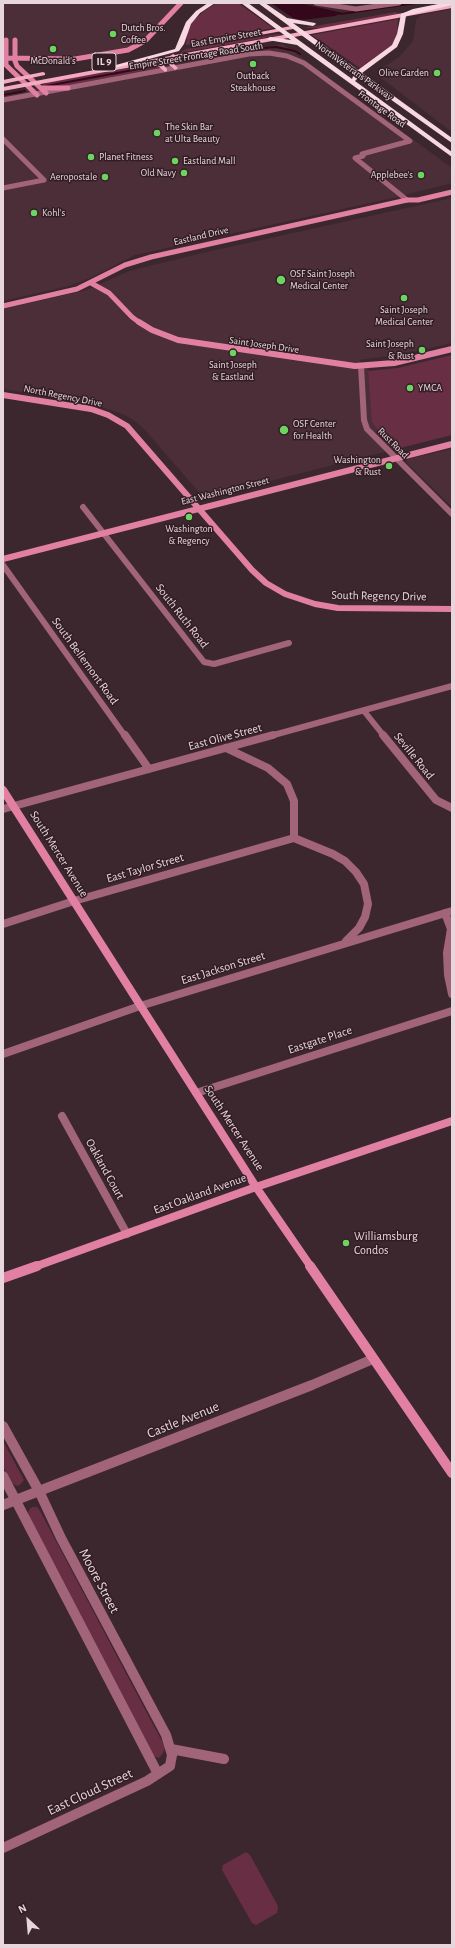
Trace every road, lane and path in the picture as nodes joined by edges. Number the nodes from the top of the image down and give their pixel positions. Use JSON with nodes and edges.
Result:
{"nodes":[{"id":1,"x":181,"y":3,"type":"edge"},
{"id":2,"x":204,"y":3,"type":"edge"},
{"id":3,"x":212,"y":3,"type":"edge"},
{"id":4,"x":244,"y":3,"type":"edge"},
{"id":5,"x":261,"y":3,"type":"edge"},
{"id":6,"x":316,"y":3,"type":"edge"},
{"id":7,"x":399,"y":3,"type":"edge"},
{"id":8,"x":439,"y":3,"type":"edge"},
{"id":9,"x":452,"y":3,"type":"edge"},
{"id":10,"x":452,"y":6,"type":"edge"},
{"id":11,"x":419,"y":13,"type":"junction"},
{"id":12,"x":402,"y":16,"type":"junction"},
{"id":13,"x":284,"y":19,"type":"junction"},
{"id":14,"x":343,"y":19,"type":"dead end"},
{"id":15,"x":320,"y":23,"type":"dead end"},
{"id":16,"x":313,"y":24,"type":"junction"},
{"id":17,"x":295,"y":27,"type":"junction"},
{"id":18,"x":177,"y":29,"type":"dead end"},
{"id":19,"x":280,"y":30,"type":"junction"},
{"id":20,"x":303,"y":33,"type":"junction"},
{"id":21,"x":288,"y":36,"type":"junction"},
{"id":22,"x":235,"y":38,"type":"dead end"},
{"id":23,"x":270,"y":39,"type":"junction"},
{"id":24,"x":6,"y":40,"type":"dead end"},
{"id":25,"x":15,"y":40,"type":"dead end"},
{"id":26,"x":173,"y":43,"type":"dead end"},
{"id":27,"x":301,"y":45,"type":"junction"},
{"id":28,"x":189,"y":46,"type":"dead end"},
{"id":29,"x":180,"y":48,"type":"junction"},
{"id":30,"x":164,"y":51,"type":"junction"},
{"id":31,"x":274,"y":54,"type":"joint"},
{"id":32,"x":173,"y":56,"type":"junction"},
{"id":33,"x":4,"y":58,"type":"edge"},
{"id":34,"x":15,"y":58,"type":"junction"},
{"id":35,"x":41,"y":59,"type":"junction"},
{"id":36,"x":109,"y":61,"type":"junction"},
{"id":37,"x":4,"y":64,"type":"edge"},
{"id":38,"x":130,"y":64,"type":"junction"},
{"id":39,"x":103,"y":66,"type":"junction"},
{"id":40,"x":19,"y":68,"type":"junction"},
{"id":41,"x":175,"y":68,"type":"junction"},
{"id":42,"x":165,"y":70,"type":"junction"},
{"id":43,"x":49,"y":73,"type":"dead end"},
{"id":44,"x":358,"y":73,"type":"junction"},
{"id":45,"x":32,"y":80,"type":"junction"},
{"id":46,"x":22,"y":81,"type":"junction"},
{"id":47,"x":3,"y":82,"type":"edge"},
{"id":48,"x":373,"y":83,"type":"junction"},
{"id":49,"x":356,"y":85,"type":"junction"},
{"id":50,"x":3,"y":86,"type":"edge"},
{"id":51,"x":41,"y":88,"type":"junction"},
{"id":52,"x":68,"y":88,"type":"junction"},
{"id":53,"x":3,"y":89,"type":"edge"},
{"id":54,"x":46,"y":93,"type":"junction"},
{"id":55,"x":37,"y":95,"type":"junction"},
{"id":56,"x":3,"y":100,"type":"edge"},
{"id":57,"x":3,"y":139,"type":"edge"},
{"id":58,"x":452,"y":141,"type":"edge"},
{"id":59,"x":452,"y":155,"type":"edge"},
{"id":60,"x":452,"y":187,"type":"edge"},
{"id":61,"x":3,"y":188,"type":"edge"},
{"id":62,"x":452,"y":192,"type":"edge"},
{"id":63,"x":407,"y":200,"type":"junction"},
{"id":64,"x":91,"y":283,"type":"junction"},
{"id":65,"x":3,"y":306,"type":"edge"},
{"id":66,"x":452,"y":349,"type":"edge"},
{"id":67,"x":361,"y":366,"type":"junction"},
{"id":68,"x":3,"y":395,"type":"edge"},
{"id":69,"x":452,"y":444,"type":"edge"},
{"id":70,"x":396,"y":458,"type":"junction"},
{"id":71,"x":83,"y":507,"type":"dead end"},
{"id":72,"x":199,"y":508,"type":"junction"},
{"id":73,"x":452,"y":514,"type":"edge"},
{"id":74,"x":104,"y":533,"type":"junction"},
{"id":75,"x":3,"y":559,"type":"edge"},
{"id":76,"x":3,"y":565,"type":"edge"},
{"id":77,"x":452,"y":608,"type":"edge"},
{"id":78,"x":289,"y":643,"type":"dead end"},
{"id":79,"x":452,"y":686,"type":"edge"},
{"id":80,"x":364,"y":710,"type":"junction"},
{"id":81,"x":226,"y":748,"type":"junction"},
{"id":82,"x":149,"y":768,"type":"junction"},
{"id":83,"x":3,"y":790,"type":"edge"},
{"id":84,"x":14,"y":806,"type":"junction"},
{"id":85,"x":452,"y":808,"type":"edge"},
{"id":86,"x":3,"y":809,"type":"edge"},
{"id":87,"x":294,"y":838,"type":"junction"},
{"id":88,"x":74,"y":902,"type":"junction"},
{"id":89,"x":448,"y":912,"type":"edge"},
{"id":90,"x":3,"y":924,"type":"edge"},
{"id":91,"x":342,"y":944,"type":"junction"},
{"id":92,"x":452,"y":994,"type":"edge"},
{"id":93,"x":140,"y":1006,"type":"junction"},
{"id":94,"x":452,"y":1011,"type":"edge"},
{"id":95,"x":3,"y":1054,"type":"edge"},
{"id":96,"x":196,"y":1093,"type":"junction"},
{"id":97,"x":62,"y":1116,"type":"dead end"},
{"id":98,"x":452,"y":1121,"type":"edge"},
{"id":99,"x":256,"y":1187,"type":"junction"},
{"id":100,"x":127,"y":1234,"type":"junction"},
{"id":101,"x":3,"y":1278,"type":"edge"},
{"id":102,"x":373,"y":1358,"type":"junction"},
{"id":103,"x":3,"y":1426,"type":"edge"},
{"id":104,"x":452,"y":1473,"type":"edge"},
{"id":105,"x":3,"y":1476,"type":"edge"},
{"id":106,"x":39,"y":1491,"type":"junction"},
{"id":107,"x":15,"y":1500,"type":"junction"},
{"id":108,"x":3,"y":1505,"type":"edge"},
{"id":109,"x":171,"y":1749,"type":"junction"},
{"id":110,"x":224,"y":1758,"type":"dead end"},
{"id":111,"x":158,"y":1774,"type":"junction"},
{"id":112,"x":3,"y":1848,"type":"edge"}],
"edges":[{"from":1,"to":35,"type":"main road"},
{"from":2,"to":18,"type":"highway"},
{"from":3,"to":29,"type":"highway"},
{"from":4,"to":19,"type":"highway","name":"North Veterans Parkway"},
{"from":5,"to":13,"type":"highway","name":"North Veterans Parkway"},
{"from":6,"to":7,"type":"street"},
{"from":8,"to":14,"type":"main road"},
{"from":9,"to":12,"type":"highway"},
{"from":10,"to":11,"type":"main road","name":"East Empire Street","number":"IL 9"},
{"from":11,"to":12,"type":"main road","name":"East Empire Street","number":"IL 9"},
{"from":11,"to":48,"type":"highway"},
{"from":12,"to":20,"type":"main road","name":"East Empire Street","number":"IL 9"},
{"from":12,"to":44,"type":"highway"},
{"from":13,"to":16,"type":"highway"},
{"from":13,"to":17,"type":"highway","name":"North Veterans Parkway"},
{"from":15,"to":16,"type":"main road","name":"East Empire Street"},
{"from":16,"to":17,"type":"main road","name":"East Empire Street"},
{"from":17,"to":19,"type":"main road","name":"East Empire Street"},
{"from":17,"to":20,"type":"highway","name":"North Veterans Parkway"},
{"from":19,"to":21,"type":"highway","name":"North Veterans Parkway"},
{"from":19,"to":22,"type":"main road","name":"East Empire Street"},
{"from":20,"to":21,"type":"main road","name":"East Empire Street","number":"IL 9"},
{"from":20,"to":44,"type":"highway","name":"North Veterans Parkway"},
{"from":21,"to":23,"type":"main road","name":"East Empire Street","number":"IL 9"},
{"from":21,"to":27,"type":"highway","name":"North Veterans Parkway"},
{"from":23,"to":27,"type":"highway"},
{"from":23,"to":32,"type":"main road","name":"East Empire Street","number":"IL 9"},
{"from":24,"to":33,"type":"main road"},
{"from":25,"to":34,"type":"main road"},
{"from":26,"to":30,"type":"highway"},
{"from":27,"to":49,"type":"highway","name":"North Veterans Parkway"},
{"from":28,"to":29,"type":"main road","name":"East Empire Street","number":"IL 9"},
{"from":29,"to":30,"type":"main road","name":"East Empire Street","number":"IL 9"},
{"from":29,"to":39,"type":"highway"},
{"from":30,"to":36,"type":"main road","name":"East Empire Street","number":"IL 9"},
{"from":31,"to":41,"type":"street","name":"Empire Street Frontage Road South"},
{"from":31,"to":63,"type":"street","name":"Frontage Road"},
{"from":32,"to":38,"type":"main road","name":"East Empire Street","number":"IL 9"},
{"from":32,"to":41,"type":"main road"},
{"from":33,"to":34,"type":"main road"},
{"from":33,"to":37,"type":"main road"},
{"from":34,"to":35,"type":"main road"},
{"from":34,"to":40,"type":"main road"},
{"from":35,"to":40,"type":"main road"},
{"from":36,"to":39,"type":"main road","name":"East Empire Street","number":"IL 9"},
{"from":36,"to":45,"type":"main road"},
{"from":37,"to":46,"type":"main road"},
{"from":38,"to":39,"type":"main road","name":"East Empire Street","number":"IL 9"},
{"from":38,"to":42,"type":"main road"},
{"from":39,"to":45,"type":"main road","name":"East Empire Street","number":"IL 9"},
{"from":40,"to":45,"type":"main road"},
{"from":41,"to":42,"type":"street","name":"Empire Street Frontage Road South"},
{"from":42,"to":52,"type":"street","name":"Empire Street Frontage Road South"},
{"from":43,"to":45,"type":"main road","name":"East Empire Street","number":"IL 9"},
{"from":44,"to":48,"type":"highway","name":"North Veterans Parkway"},
{"from":44,"to":49,"type":"highway"},
{"from":45,"to":46,"type":"main road","name":"East Empire Street","number":"IL 9"},
{"from":45,"to":51,"type":"main road"},
{"from":46,"to":47,"type":"main road","name":"East Empire Street","number":"IL 9"},
{"from":46,"to":50,"type":"main road"},
{"from":46,"to":53,"type":"main road","name":"East Empire Street","number":"IL 9"},
{"from":46,"to":55,"type":"main road"},
{"from":48,"to":58,"type":"highway","name":"North Veterans Parkway"},
{"from":49,"to":59,"type":"highway","name":"North Veterans Parkway"},
{"from":51,"to":52,"type":"main road"},
{"from":51,"to":54,"type":"main road"},
{"from":52,"to":54,"type":"street","name":"Empire Street Frontage Road South"},
{"from":54,"to":55,"type":"street","name":"Empire Street Frontage Road South"},
{"from":55,"to":56,"type":"street","name":"Empire Street Frontage Road South"},
{"from":57,"to":61,"type":"street"},
{"from":60,"to":63,"type":"main road","name":"Eastland Drive"},
{"from":62,"to":63,"type":"main road","name":"Eastland Drive"},
{"from":63,"to":64,"type":"main road","name":"Eastland Drive"},
{"from":64,"to":65,"type":"main road","name":"Eastland Drive"},
{"from":64,"to":67,"type":"main road","name":"Saint Joseph Drive"},
{"from":66,"to":67,"type":"main road","name":"Saint Joseph Drive"},
{"from":67,"to":70,"type":"street","name":"Rust Road"},
{"from":68,"to":72,"type":"main road","name":"North Regency Drive"},
{"from":69,"to":70,"type":"main road","name":"East Washington Street"},
{"from":70,"to":72,"type":"main road","name":"East Washington Street"},
{"from":70,"to":73,"type":"street","name":"Rust Road"},
{"from":71,"to":74,"type":"street","name":"South Ruth Road"},
{"from":72,"to":74,"type":"main road","name":"East Washington Street"},
{"from":72,"to":77,"type":"main road","name":"South Regency Drive"},
{"from":74,"to":75,"type":"main road","name":"East Washington Street"},
{"from":74,"to":78,"type":"street","name":"South Ruth Road"},
{"from":76,"to":82,"type":"street","name":"South Bellemont Road"},
{"from":79,"to":80,"type":"street","name":"East Olive Street"},
{"from":80,"to":81,"type":"street","name":"East Olive Street"},
{"from":80,"to":85,"type":"street","name":"Seville Road"},
{"from":81,"to":82,"type":"street","name":"East Olive Street"},
{"from":81,"to":87,"type":"street"},
{"from":82,"to":84,"type":"street","name":"East Olive Street"},
{"from":83,"to":84,"type":"main road","name":"South Mercer Avenue"},
{"from":84,"to":86,"type":"street","name":"East Olive Street"},
{"from":84,"to":88,"type":"main road","name":"South Mercer Avenue"},
{"from":87,"to":88,"type":"street","name":"East Taylor Street"},
{"from":87,"to":91,"type":"street"},
{"from":88,"to":90,"type":"street","name":"East Taylor Street"},
{"from":88,"to":93,"type":"main road","name":"South Mercer Avenue"},
{"from":89,"to":91,"type":"street","name":"East Jackson Street"},
{"from":89,"to":92,"type":"street"},
{"from":91,"to":93,"type":"street","name":"East Jackson Street"},
{"from":93,"to":95,"type":"street","name":"East Jackson Street"},
{"from":93,"to":96,"type":"main road","name":"South Mercer Avenue"},
{"from":94,"to":96,"type":"street","name":"Eastgate Place"},
{"from":96,"to":99,"type":"main road","name":"South Mercer Avenue"},
{"from":97,"to":100,"type":"street","name":"Oakland Court"},
{"from":98,"to":99,"type":"main road","name":"East Oakland Avenue"},
{"from":99,"to":100,"type":"main road","name":"East Oakland Avenue"},
{"from":99,"to":102,"type":"main road","name":"South Mercer Avenue"},
{"from":100,"to":101,"type":"main road","name":"East Oakland Avenue"},
{"from":102,"to":104,"type":"main road","name":"South Mercer Avenue"},
{"from":102,"to":106,"type":"street","name":"Castle Avenue"},
{"from":103,"to":106,"type":"street","name":"Moore Street"},
{"from":105,"to":107,"type":"street"},
{"from":106,"to":107,"type":"street","name":"Castle Avenue"},
{"from":106,"to":109,"type":"street","name":"Moore Street"},
{"from":107,"to":108,"type":"street","name":"Castle Avenue"},
{"from":107,"to":111,"type":"street"},
{"from":109,"to":110,"type":"street"},
{"from":109,"to":111,"type":"street","name":"East Cloud Street"},
{"from":111,"to":112,"type":"street","name":"East Cloud Street"}]}
